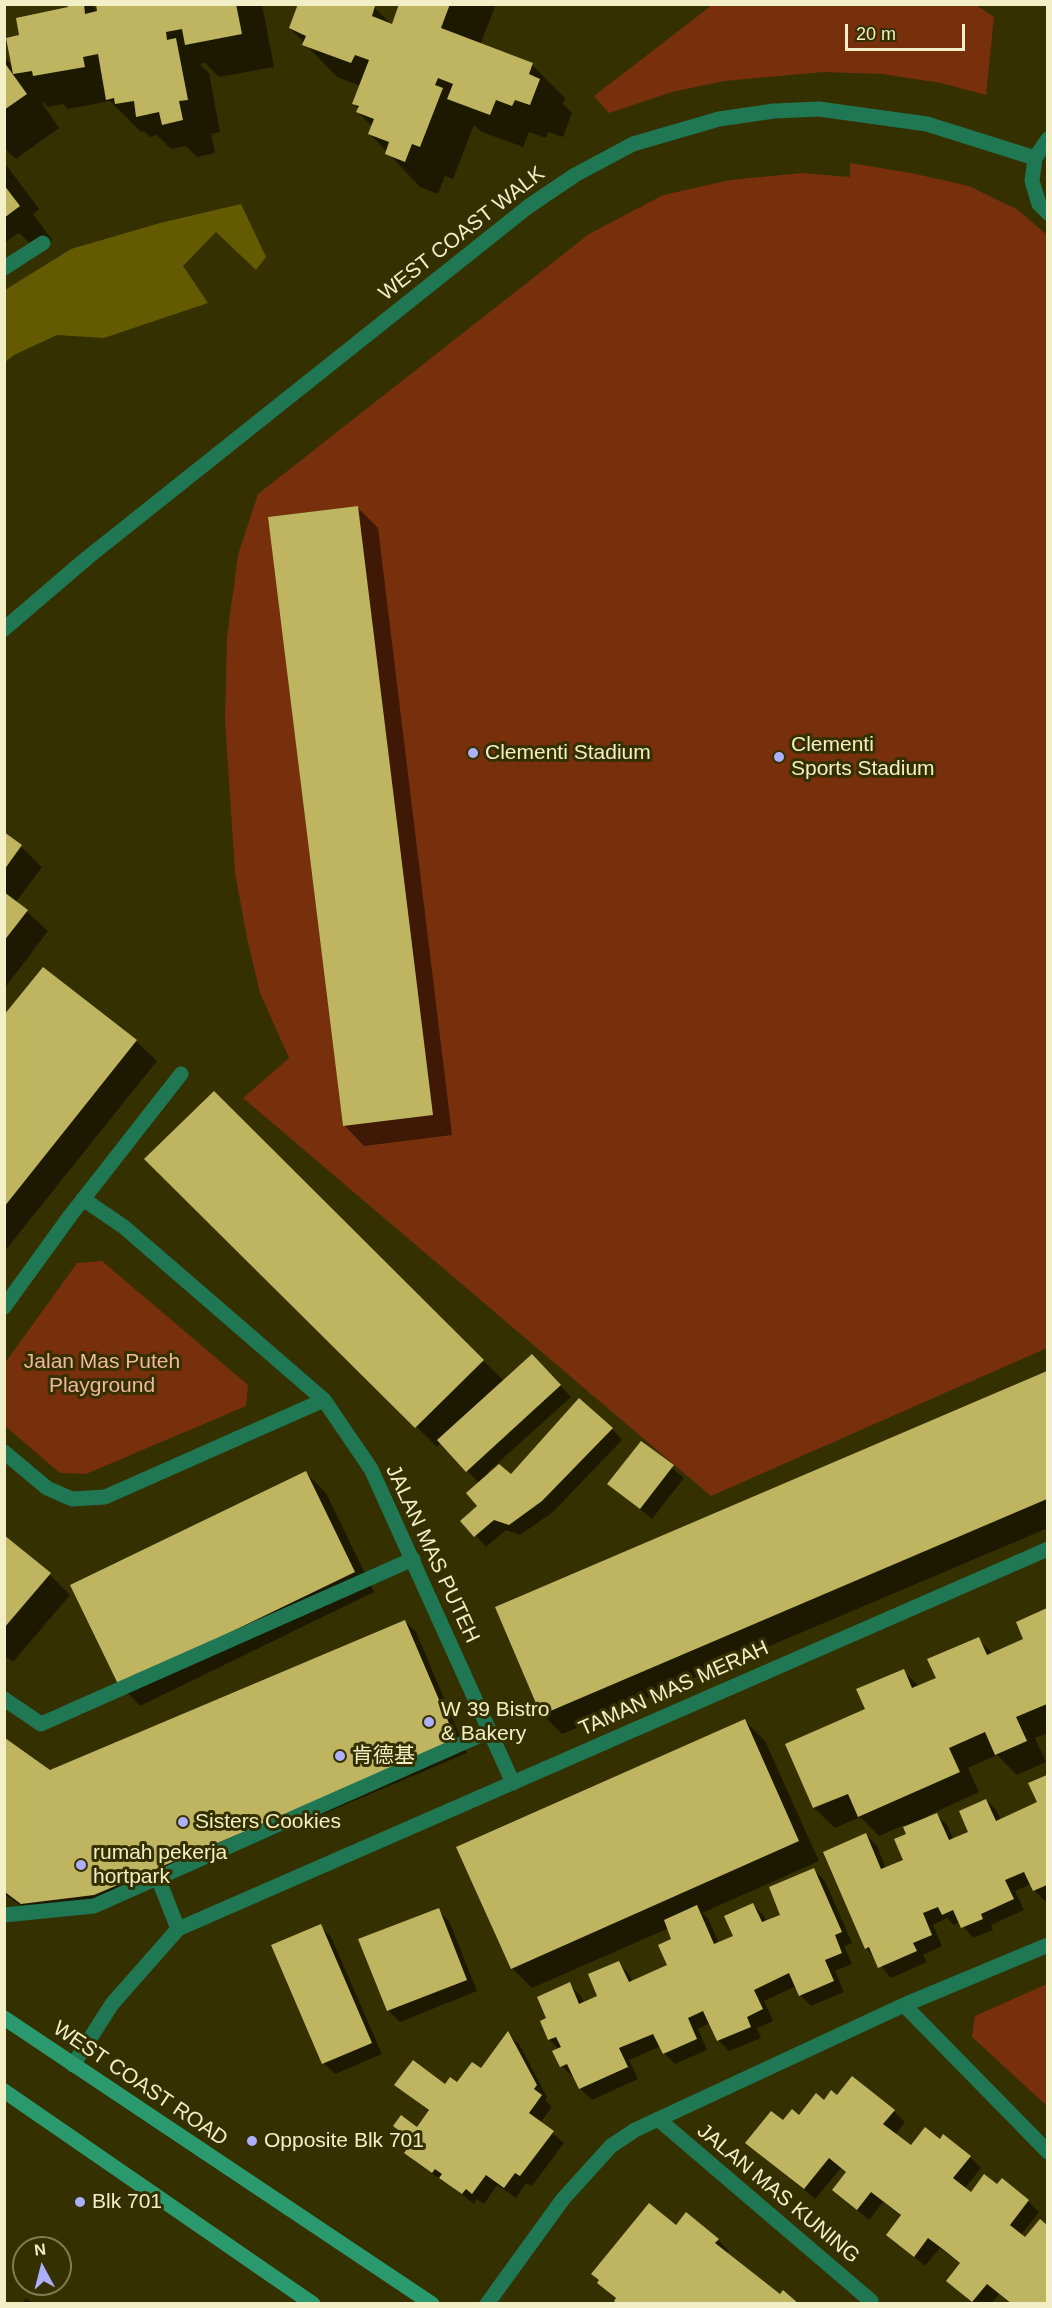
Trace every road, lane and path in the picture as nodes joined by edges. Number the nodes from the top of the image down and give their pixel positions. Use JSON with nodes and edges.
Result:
{"nodes":[{"id":1,"x":1047,"y":139,"type":"edge"},
{"id":2,"x":1035,"y":158,"type":"junction"},
{"id":3,"x":1047,"y":213,"type":"edge"},
{"id":4,"x":44,"y":243,"type":"dead end"},
{"id":5,"x":4,"y":268,"type":"edge"},
{"id":6,"x":4,"y":629,"type":"edge"},
{"id":7,"x":181,"y":1074,"type":"dead end"},
{"id":8,"x":83,"y":1199,"type":"junction"},
{"id":9,"x":4,"y":1307,"type":"edge"},
{"id":10,"x":324,"y":1400,"type":"junction"},
{"id":11,"x":4,"y":1452,"type":"edge"},
{"id":12,"x":1047,"y":1549,"type":"edge"},
{"id":13,"x":412,"y":1559,"type":"junction"},
{"id":14,"x":4,"y":1699,"type":"edge"},
{"id":15,"x":490,"y":1731,"type":"junction"},
{"id":16,"x":513,"y":1783,"type":"junction"},
{"id":17,"x":158,"y":1878,"type":"junction"},
{"id":18,"x":4,"y":1915,"type":"edge"},
{"id":19,"x":178,"y":1929,"type":"junction"},
{"id":20,"x":1047,"y":1945,"type":"edge"},
{"id":21,"x":904,"y":2005,"type":"junction"},
{"id":22,"x":4,"y":2018,"type":"edge"},
{"id":23,"x":73,"y":2065,"type":"junction"},
{"id":24,"x":4,"y":2091,"type":"edge"},
{"id":25,"x":658,"y":2119,"type":"junction"},
{"id":26,"x":1047,"y":2152,"type":"edge"},
{"id":27,"x":872,"y":2301,"type":"dead end"},
{"id":28,"x":313,"y":2304,"type":"edge"},
{"id":29,"x":432,"y":2304,"type":"edge"},
{"id":30,"x":487,"y":2304,"type":"edge"}],
"edges":[{"from":1,"to":2,"type":"street"},
{"from":2,"to":3,"type":"street"},
{"from":2,"to":6,"type":"street","name":"WEST COAST WALK"},
{"from":4,"to":5,"type":"street"},
{"from":7,"to":8,"type":"street"},
{"from":8,"to":9,"type":"street"},
{"from":8,"to":10,"type":"street","name":"JALAN MAS PUTEH"},
{"from":10,"to":11,"type":"street"},
{"from":10,"to":13,"type":"street","name":"JALAN MAS PUTEH"},
{"from":12,"to":16,"type":"street","name":"TAMAN MAS MERAH"},
{"from":13,"to":14,"type":"street"},
{"from":13,"to":15,"type":"street","name":"JALAN MAS PUTEH"},
{"from":15,"to":16,"type":"street","name":"JALAN MAS PUTEH"},
{"from":15,"to":17,"type":"street"},
{"from":16,"to":19,"type":"street","name":"TAMAN MAS MERAH"},
{"from":17,"to":18,"type":"street"},
{"from":17,"to":19,"type":"street"},
{"from":19,"to":23,"type":"street","name":"TAMAN MAS MERAH"},
{"from":20,"to":21,"type":"street","name":"JALAN MAS KUNING"},
{"from":21,"to":25,"type":"street","name":"JALAN MAS KUNING"},
{"from":21,"to":26,"type":"street"},
{"from":22,"to":23,"type":"main road","name":"WEST COAST ROAD"},
{"from":23,"to":29,"type":"main road","name":"WEST COAST ROAD"},
{"from":24,"to":28,"type":"main road"},
{"from":25,"to":27,"type":"street","name":"JALAN MAS KUNING"},
{"from":25,"to":30,"type":"street","name":"JALAN MAS KUNING"}]}
